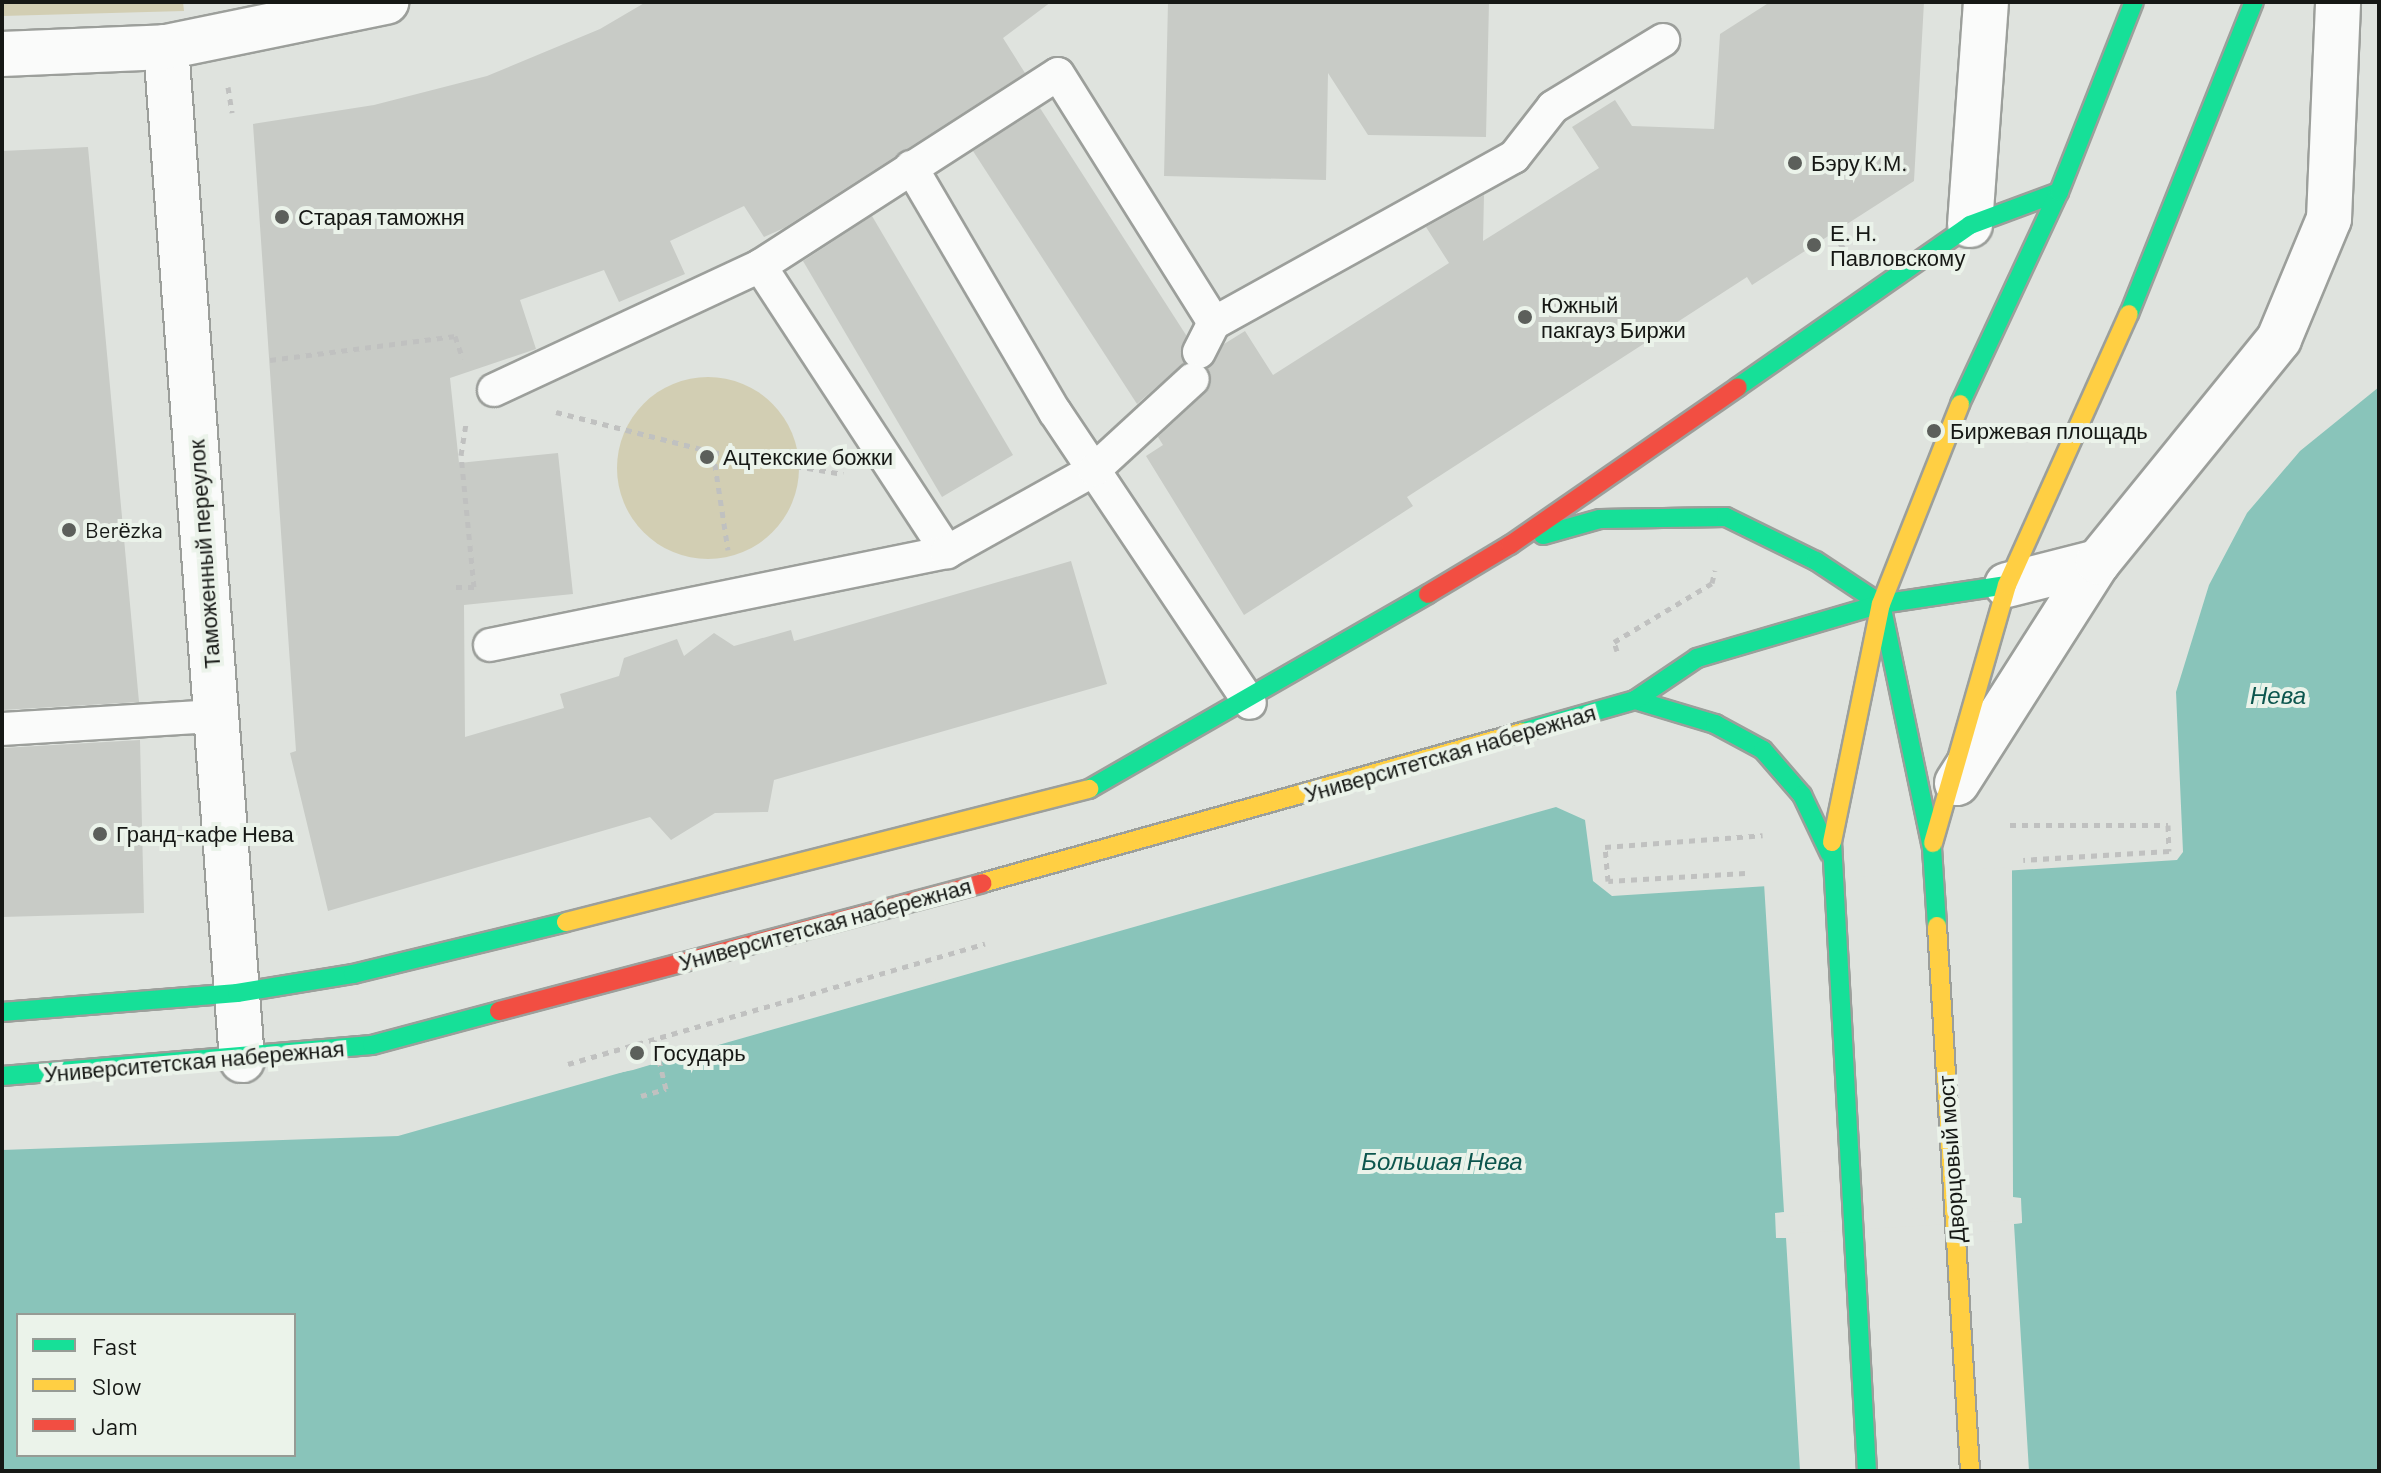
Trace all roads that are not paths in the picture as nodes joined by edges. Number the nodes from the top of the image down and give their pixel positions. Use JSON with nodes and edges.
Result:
{"nodes":[{"id":1,"x":386,"y":2,"type":"edge"},
{"id":2,"x":1986,"y":2,"type":"edge"},
{"id":3,"x":2134,"y":2,"type":"edge"},
{"id":4,"x":2254,"y":2,"type":"edge"},
{"id":5,"x":2338,"y":2,"type":"edge"},
{"id":6,"x":1663,"y":40,"type":"dead end"},
{"id":7,"x":166,"y":47,"type":"junction"},
{"id":8,"x":2,"y":54,"type":"edge"},
{"id":9,"x":911,"y":167,"type":"junction"},
{"id":10,"x":2059,"y":192,"type":"junction"},
{"id":11,"x":1970,"y":225,"type":"junction"},
{"id":12,"x":760,"y":266,"type":"junction"},
{"id":13,"x":1214,"y":323,"type":"junction"},
{"id":14,"x":483,"y":386,"type":"road end"},
{"id":15,"x":1094,"y":470,"type":"junction"},
{"id":16,"x":1510,"y":545,"type":"junction"},
{"id":17,"x":947,"y":552,"type":"junction"},
{"id":18,"x":2098,"y":562,"type":"junction"},
{"id":19,"x":2007,"y":585,"type":"junction"},
{"id":20,"x":1881,"y":604,"type":"junction"},
{"id":21,"x":490,"y":645,"type":"dead end"},
{"id":22,"x":1635,"y":700,"type":"junction"},
{"id":23,"x":1250,"y":703,"type":"junction"},
{"id":24,"x":217,"y":716,"type":"junction"},
{"id":25,"x":2,"y":729,"type":"edge"},
{"id":26,"x":1944,"y":806,"type":"junction"},
{"id":27,"x":1932,"y":848,"type":"junction"},
{"id":28,"x":1830,"y":854,"type":"junction"},
{"id":29,"x":237,"y":993,"type":"junction"},
{"id":30,"x":2,"y":1012,"type":"edge"},
{"id":31,"x":242,"y":1060,"type":"junction"},
{"id":32,"x":2,"y":1076,"type":"edge"},
{"id":33,"x":1867,"y":1471,"type":"edge"},
{"id":34,"x":1970,"y":1471,"type":"edge"}],
"edges":[{"from":1,"to":7,"type":"street"},
{"from":2,"to":11,"type":"street"},
{"from":3,"to":10,"type":"main road"},
{"from":4,"to":19,"type":"main road"},
{"from":5,"to":18,"type":"street"},
{"from":6,"to":13,"type":"lane"},
{"from":7,"to":8,"type":"street"},
{"from":7,"to":24,"type":"street","name":"Таможенный переулок"},
{"from":9,"to":12,"type":"lane"},
{"from":9,"to":13,"type":"lane"},
{"from":9,"to":15,"type":"lane"},
{"from":10,"to":11,"type":"main road"},
{"from":10,"to":20,"type":"main road"},
{"from":11,"to":16,"type":"main road"},
{"from":12,"to":14,"type":"lane"},
{"from":12,"to":17,"type":"lane"},
{"from":13,"to":15,"type":"lane"},
{"from":15,"to":17,"type":"lane"},
{"from":15,"to":23,"type":"lane"},
{"from":16,"to":20,"type":"main road"},
{"from":16,"to":23,"type":"main road"},
{"from":17,"to":21,"type":"lane"},
{"from":18,"to":19,"type":"street"},
{"from":18,"to":26,"type":"street"},
{"from":19,"to":20,"type":"main road"},
{"from":19,"to":26,"type":"main road"},
{"from":20,"to":22,"type":"main road","name":"Университетская набережная"},
{"from":20,"to":27,"type":"main road"},
{"from":20,"to":28,"type":"main road"},
{"from":22,"to":28,"type":"main road"},
{"from":22,"to":31,"type":"main road","name":"Университетская набережная"},
{"from":23,"to":29,"type":"main road"},
{"from":24,"to":25,"type":"lane"},
{"from":24,"to":29,"type":"street","name":"Таможенный переулок"},
{"from":26,"to":27,"type":"main road"},
{"from":27,"to":34,"type":"main road","name":"Дворцовый мост"},
{"from":28,"to":33,"type":"main road"},
{"from":29,"to":30,"type":"main road"},
{"from":29,"to":31,"type":"street","name":"Таможенный переулок"},
{"from":31,"to":32,"type":"main road","name":"Университетская набережная"}]}
